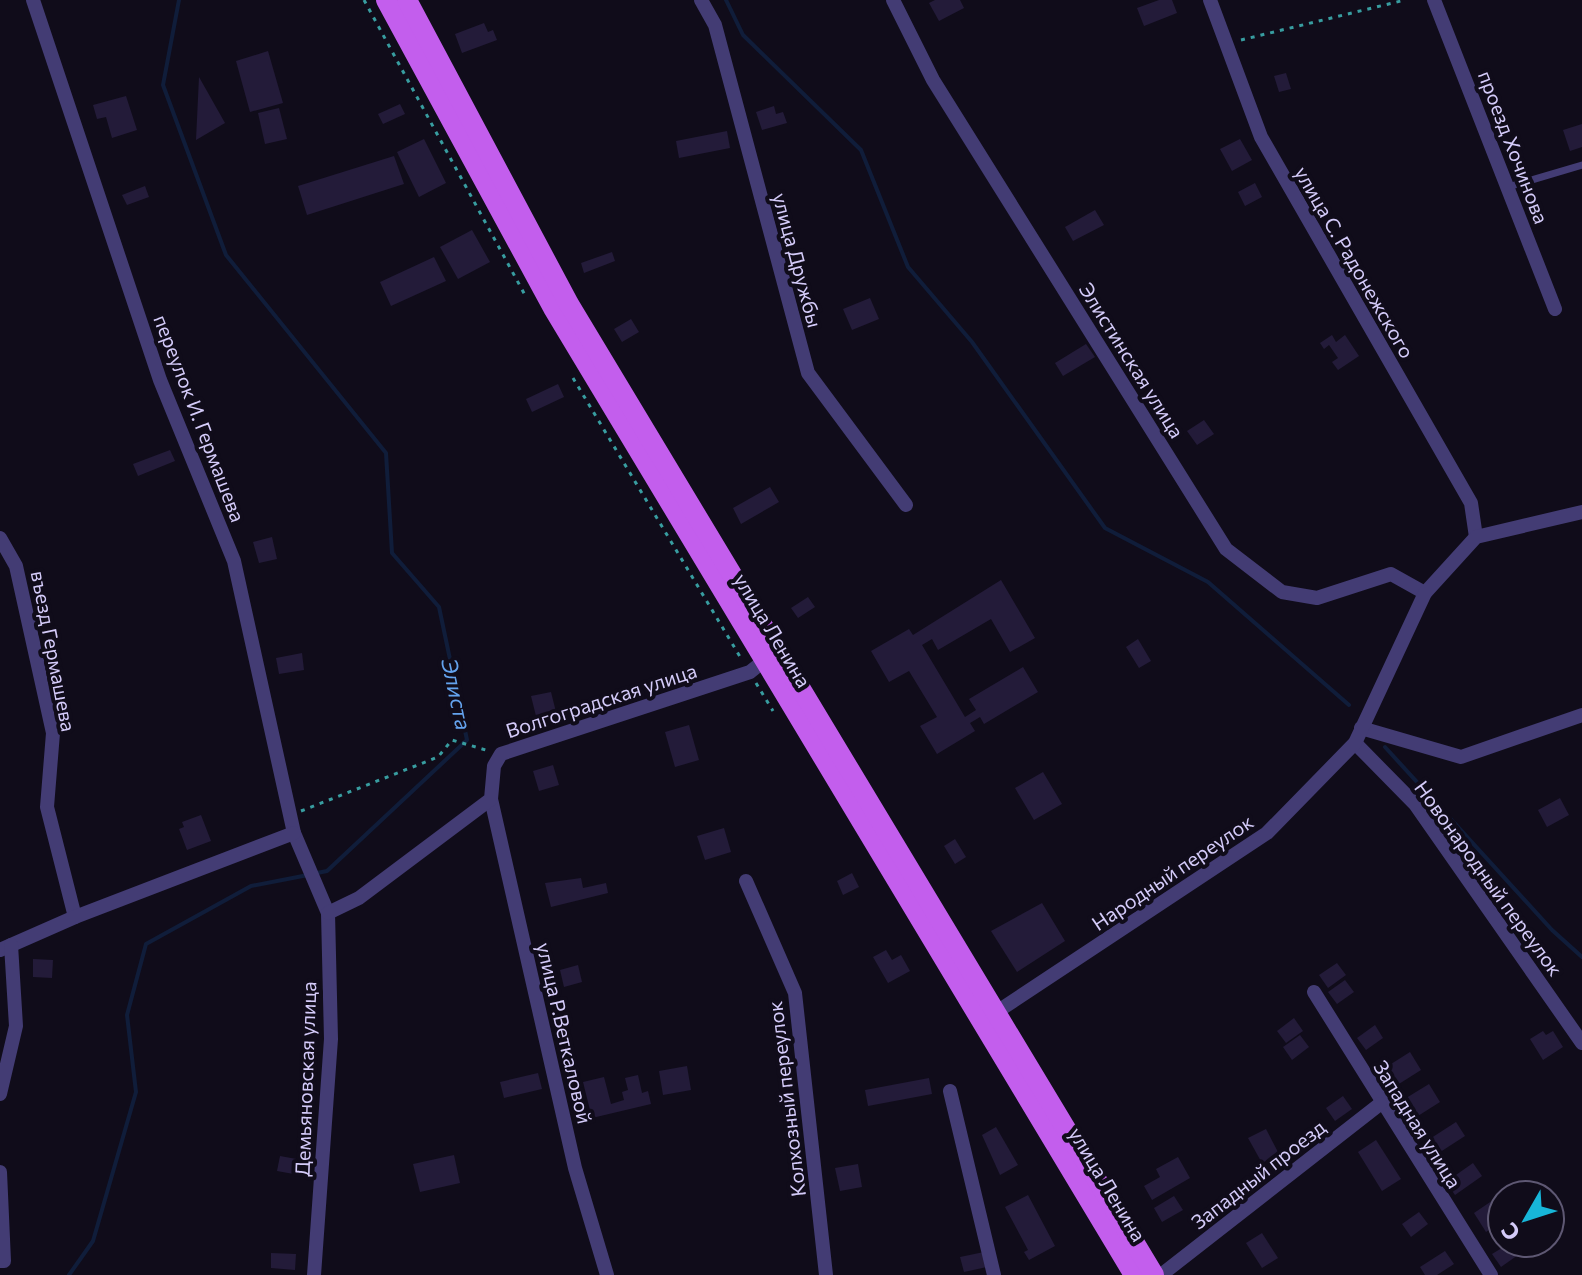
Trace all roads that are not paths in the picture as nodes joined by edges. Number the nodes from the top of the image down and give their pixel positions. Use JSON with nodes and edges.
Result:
{"nodes":[{"id":1,"x":33,"y":0,"type":"edge"},
{"id":2,"x":386,"y":0,"type":"edge"},
{"id":3,"x":407,"y":0,"type":"edge"},
{"id":4,"x":701,"y":0,"type":"edge"},
{"id":5,"x":893,"y":0,"type":"edge"},
{"id":6,"x":1210,"y":0,"type":"edge"},
{"id":7,"x":1434,"y":0,"type":"edge"},
{"id":8,"x":1582,"y":165,"type":"edge"},
{"id":9,"x":1508,"y":187,"type":"junction"},
{"id":10,"x":1555,"y":309,"type":"dead end"},
{"id":11,"x":906,"y":505,"type":"dead end"},
{"id":12,"x":1582,"y":512,"type":"edge"},
{"id":13,"x":1476,"y":537,"type":"junction"},
{"id":14,"x":0,"y":538,"type":"edge"},
{"id":15,"x":1425,"y":593,"type":"junction"},
{"id":16,"x":770,"y":656,"type":"junction"},
{"id":17,"x":1582,"y":715,"type":"edge"},
{"id":18,"x":1361,"y":728,"type":"junction"},
{"id":19,"x":1355,"y":743,"type":"junction"},
{"id":20,"x":491,"y":799,"type":"junction"},
{"id":21,"x":294,"y":833,"type":"junction"},
{"id":22,"x":746,"y":881,"type":"dead end"},
{"id":23,"x":319,"y":887,"type":"joint"},
{"id":24,"x":328,"y":913,"type":"junction"},
{"id":25,"x":75,"y":917,"type":"junction"},
{"id":26,"x":6,"y":948,"type":"edge"},
{"id":27,"x":1314,"y":992,"type":"dead end"},
{"id":28,"x":990,"y":1017,"type":"junction"},
{"id":29,"x":1582,"y":1043,"type":"edge"},
{"id":30,"x":950,"y":1091,"type":"dead end"},
{"id":31,"x":0,"y":1094,"type":"edge"},
{"id":32,"x":1380,"y":1104,"type":"junction"},
{"id":33,"x":0,"y":1172,"type":"edge"},
{"id":34,"x":0,"y":1261,"type":"edge"},
{"id":35,"x":314,"y":1275,"type":"edge"},
{"id":36,"x":607,"y":1275,"type":"edge"},
{"id":37,"x":826,"y":1275,"type":"edge"},
{"id":38,"x":994,"y":1275,"type":"edge"},
{"id":39,"x":1134,"y":1275,"type":"edge"},
{"id":40,"x":1154,"y":1275,"type":"edge"},
{"id":41,"x":1161,"y":1275,"type":"edge"},
{"id":42,"x":1491,"y":1275,"type":"edge"}],
"edges":[{"from":1,"to":21,"type":"street","name":"переулок И. Гермашева"},
{"from":2,"to":16,"type":"main road","name":"улица Ленина"},
{"from":3,"to":16,"type":"main road","name":"улица Ленина"},
{"from":4,"to":11,"type":"street","name":"улица Дружбы"},
{"from":5,"to":15,"type":"street","name":"Элистинская улица"},
{"from":6,"to":13,"type":"street","name":"улица С. Радонежского"},
{"from":7,"to":9,"type":"street","name":"проезд Хочинова"},
{"from":8,"to":9,"type":"lane"},
{"from":9,"to":10,"type":"street","name":"проезд Хочинова"},
{"from":12,"to":13,"type":"street"},
{"from":13,"to":15,"type":"street","name":"Народный переулок"},
{"from":14,"to":25,"type":"street","name":"въезд Гермашева"},
{"from":15,"to":18,"type":"street","name":"Народный переулок"},
{"from":16,"to":20,"type":"street","name":"Волгоградская улица"},
{"from":16,"to":28,"type":"main road","name":"улица Ленина"},
{"from":17,"to":18,"type":"street"},
{"from":18,"to":19,"type":"street","name":"Народный переулок"},
{"from":19,"to":28,"type":"street","name":"Народный переулок"},
{"from":19,"to":29,"type":"street","name":"Новонародный переулок"},
{"from":20,"to":24,"type":"street"},
{"from":20,"to":36,"type":"street","name":"улица Р.Веткаловой"},
{"from":21,"to":23,"type":"street","name":"переулок И. Гермашева"},
{"from":21,"to":25,"type":"street"},
{"from":22,"to":37,"type":"street","name":"Колхозный переулок"},
{"from":23,"to":24,"type":"street","name":"Демьяновская улица"},
{"from":24,"to":35,"type":"street","name":"Демьяновская улица"},
{"from":25,"to":26,"type":"street"},
{"from":26,"to":31,"type":"street"},
{"from":27,"to":32,"type":"street","name":"Западная улица"},
{"from":28,"to":39,"type":"main road","name":"улица Ленина"},
{"from":28,"to":40,"type":"main road","name":"улица Ленина"},
{"from":30,"to":38,"type":"street"},
{"from":32,"to":41,"type":"street","name":"Западный проезд"},
{"from":32,"to":42,"type":"street","name":"Западная улица"},
{"from":33,"to":34,"type":"street"}]}
